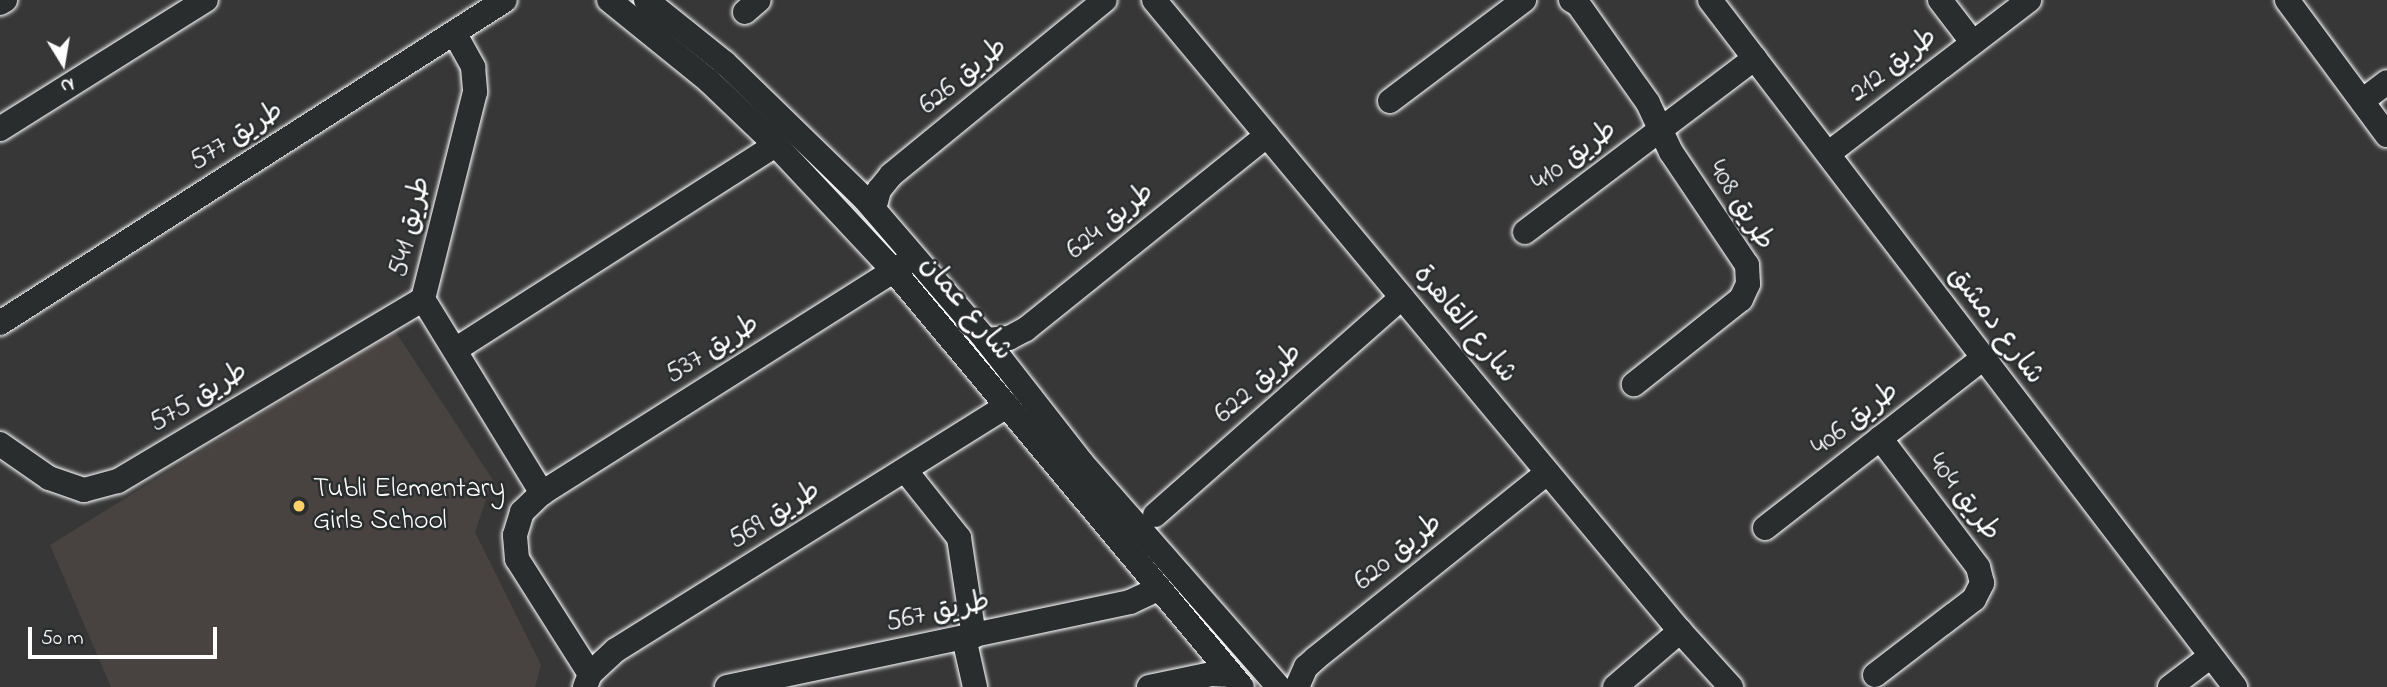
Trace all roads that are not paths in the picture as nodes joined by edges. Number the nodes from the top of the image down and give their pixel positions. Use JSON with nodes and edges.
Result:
{"nodes":[{"id":1,"x":5,"y":0,"type":"edge"},
{"id":2,"x":206,"y":0,"type":"edge"},
{"id":3,"x":505,"y":0,"type":"edge"},
{"id":4,"x":609,"y":0,"type":"edge"},
{"id":5,"x":646,"y":0,"type":"edge"},
{"id":6,"x":1105,"y":0,"type":"edge"},
{"id":7,"x":1154,"y":0,"type":"edge"},
{"id":8,"x":1524,"y":0,"type":"edge"},
{"id":9,"x":1571,"y":0,"type":"edge"},
{"id":10,"x":1710,"y":0,"type":"edge"},
{"id":11,"x":1940,"y":0,"type":"edge"},
{"id":12,"x":2029,"y":0,"type":"edge"},
{"id":13,"x":2287,"y":0,"type":"edge"},
{"id":14,"x":0,"y":3,"type":"edge"},
{"id":15,"x":455,"y":34,"type":"junction"},
{"id":16,"x":1973,"y":43,"type":"junction"},
{"id":17,"x":1755,"y":58,"type":"junction"},
{"id":18,"x":2387,"y":82,"type":"edge"},
{"id":19,"x":1390,"y":101,"type":"dead end"},
{"id":20,"x":2362,"y":101,"type":"junction"},
{"id":21,"x":0,"y":129,"type":"edge"},
{"id":22,"x":1660,"y":130,"type":"junction"},
{"id":23,"x":1266,"y":135,"type":"junction"},
{"id":24,"x":2387,"y":135,"type":"edge"},
{"id":25,"x":776,"y":145,"type":"junction"},
{"id":26,"x":1829,"y":153,"type":"junction"},
{"id":27,"x":874,"y":209,"type":"junction"},
{"id":28,"x":1525,"y":232,"type":"dead end"},
{"id":29,"x":915,"y":256,"type":"junction"},
{"id":30,"x":894,"y":271,"type":"junction"},
{"id":31,"x":1402,"y":297,"type":"junction"},
{"id":32,"x":424,"y":299,"type":"junction"},
{"id":33,"x":0,"y":323,"type":"edge"},
{"id":34,"x":986,"y":340,"type":"junction"},
{"id":35,"x":455,"y":350,"type":"junction"},
{"id":36,"x":1982,"y":359,"type":"junction"},
{"id":37,"x":1634,"y":384,"type":"dead end"},
{"id":38,"x":1007,"y":406,"type":"junction"},
{"id":39,"x":1880,"y":438,"type":"junction"},
{"id":40,"x":0,"y":444,"type":"edge"},
{"id":41,"x":905,"y":470,"type":"junction"},
{"id":42,"x":1547,"y":472,"type":"junction"},
{"id":43,"x":542,"y":493,"type":"junction"},
{"id":44,"x":1155,"y":515,"type":"dead end"},
{"id":45,"x":1765,"y":528,"type":"dead end"},
{"id":46,"x":1158,"y":589,"type":"junction"},
{"id":47,"x":1680,"y":631,"type":"junction"},
{"id":48,"x":969,"y":637,"type":"junction"},
{"id":49,"x":2211,"y":656,"type":"junction"},
{"id":50,"x":1875,"y":675,"type":"dead end"},
{"id":51,"x":588,"y":680,"type":"edge"},
{"id":52,"x":1237,"y":681,"type":"edge"},
{"id":53,"x":727,"y":687,"type":"edge"},
{"id":54,"x":975,"y":687,"type":"edge"},
{"id":55,"x":1149,"y":687,"type":"edge"},
{"id":56,"x":1279,"y":687,"type":"edge"},
{"id":57,"x":1297,"y":687,"type":"edge"},
{"id":58,"x":1615,"y":687,"type":"edge"},
{"id":59,"x":1731,"y":687,"type":"edge"},
{"id":60,"x":2170,"y":687,"type":"edge"},
{"id":61,"x":2235,"y":687,"type":"edge"}],
"edges":[{"from":1,"to":14,"type":"street"},
{"from":2,"to":21,"type":"street"},
{"from":3,"to":15,"type":"street","name":"طريق 577"},
{"from":4,"to":25,"type":"street","name":"شارع عمان"},
{"from":5,"to":27,"type":"street","name":"شارع عمان"},
{"from":6,"to":27,"type":"street","name":"طريق 626"},
{"from":7,"to":23,"type":"street","name":"شارع القاهرة"},
{"from":8,"to":19,"type":"street"},
{"from":9,"to":22,"type":"street","name":"طريق 408"},
{"from":10,"to":17,"type":"street","name":"شارع دمشق"},
{"from":11,"to":16,"type":"street"},
{"from":12,"to":16,"type":"street","name":"طريق 212"},
{"from":13,"to":20,"type":"street"},
{"from":15,"to":32,"type":"street","name":"طريق 541"},
{"from":15,"to":33,"type":"street","name":"طريق 577"},
{"from":16,"to":26,"type":"street","name":"طريق 212"},
{"from":17,"to":22,"type":"street"},
{"from":17,"to":26,"type":"street","name":"شارع دمشق"},
{"from":18,"to":20,"type":"street"},
{"from":20,"to":24,"type":"street"},
{"from":22,"to":28,"type":"street","name":"طريق 410"},
{"from":22,"to":37,"type":"street","name":"طريق 408"},
{"from":23,"to":31,"type":"street","name":"شارع القاهرة"},
{"from":23,"to":34,"type":"street","name":"طريق 624"},
{"from":25,"to":30,"type":"street","name":"شارع عمان"},
{"from":25,"to":35,"type":"street"},
{"from":26,"to":36,"type":"street","name":"شارع دمشق"},
{"from":27,"to":29,"type":"street","name":"شارع عمان"},
{"from":29,"to":30,"type":"street","name":"طريق 537"},
{"from":29,"to":34,"type":"street","name":"شارع عمان"},
{"from":30,"to":38,"type":"street","name":"شارع عمان"},
{"from":30,"to":43,"type":"street","name":"طريق 537"},
{"from":31,"to":42,"type":"street","name":"شارع القاهرة"},
{"from":31,"to":44,"type":"street","name":"طريق 622"},
{"from":32,"to":35,"type":"street","name":"طريق 541"},
{"from":32,"to":40,"type":"street","name":"طريق 575"},
{"from":34,"to":56,"type":"street","name":"شارع عمان"},
{"from":35,"to":43,"type":"street","name":"طريق 541"},
{"from":36,"to":39,"type":"street","name":"طريق 406"},
{"from":36,"to":49,"type":"street","name":"شارع دمشق"},
{"from":38,"to":41,"type":"street","name":"طريق 569"},
{"from":38,"to":46,"type":"street","name":"شارع عمان"},
{"from":39,"to":45,"type":"street","name":"طريق 406"},
{"from":39,"to":50,"type":"street","name":"طريق 404"},
{"from":41,"to":48,"type":"street"},
{"from":41,"to":51,"type":"street","name":"طريق 569"},
{"from":42,"to":47,"type":"street","name":"شارع القاهرة"},
{"from":42,"to":57,"type":"street","name":"طريق 620"},
{"from":43,"to":51,"type":"street","name":"طريق 537"},
{"from":46,"to":48,"type":"street","name":"طريق 567"},
{"from":46,"to":52,"type":"street","name":"شارع عمان"},
{"from":47,"to":58,"type":"street"},
{"from":47,"to":59,"type":"street","name":"شارع القاهرة"},
{"from":48,"to":53,"type":"street","name":"طريق 567"},
{"from":48,"to":54,"type":"street"},
{"from":49,"to":60,"type":"street"},
{"from":49,"to":61,"type":"street","name":"شارع دمشق"},
{"from":52,"to":55,"type":"street"}]}
